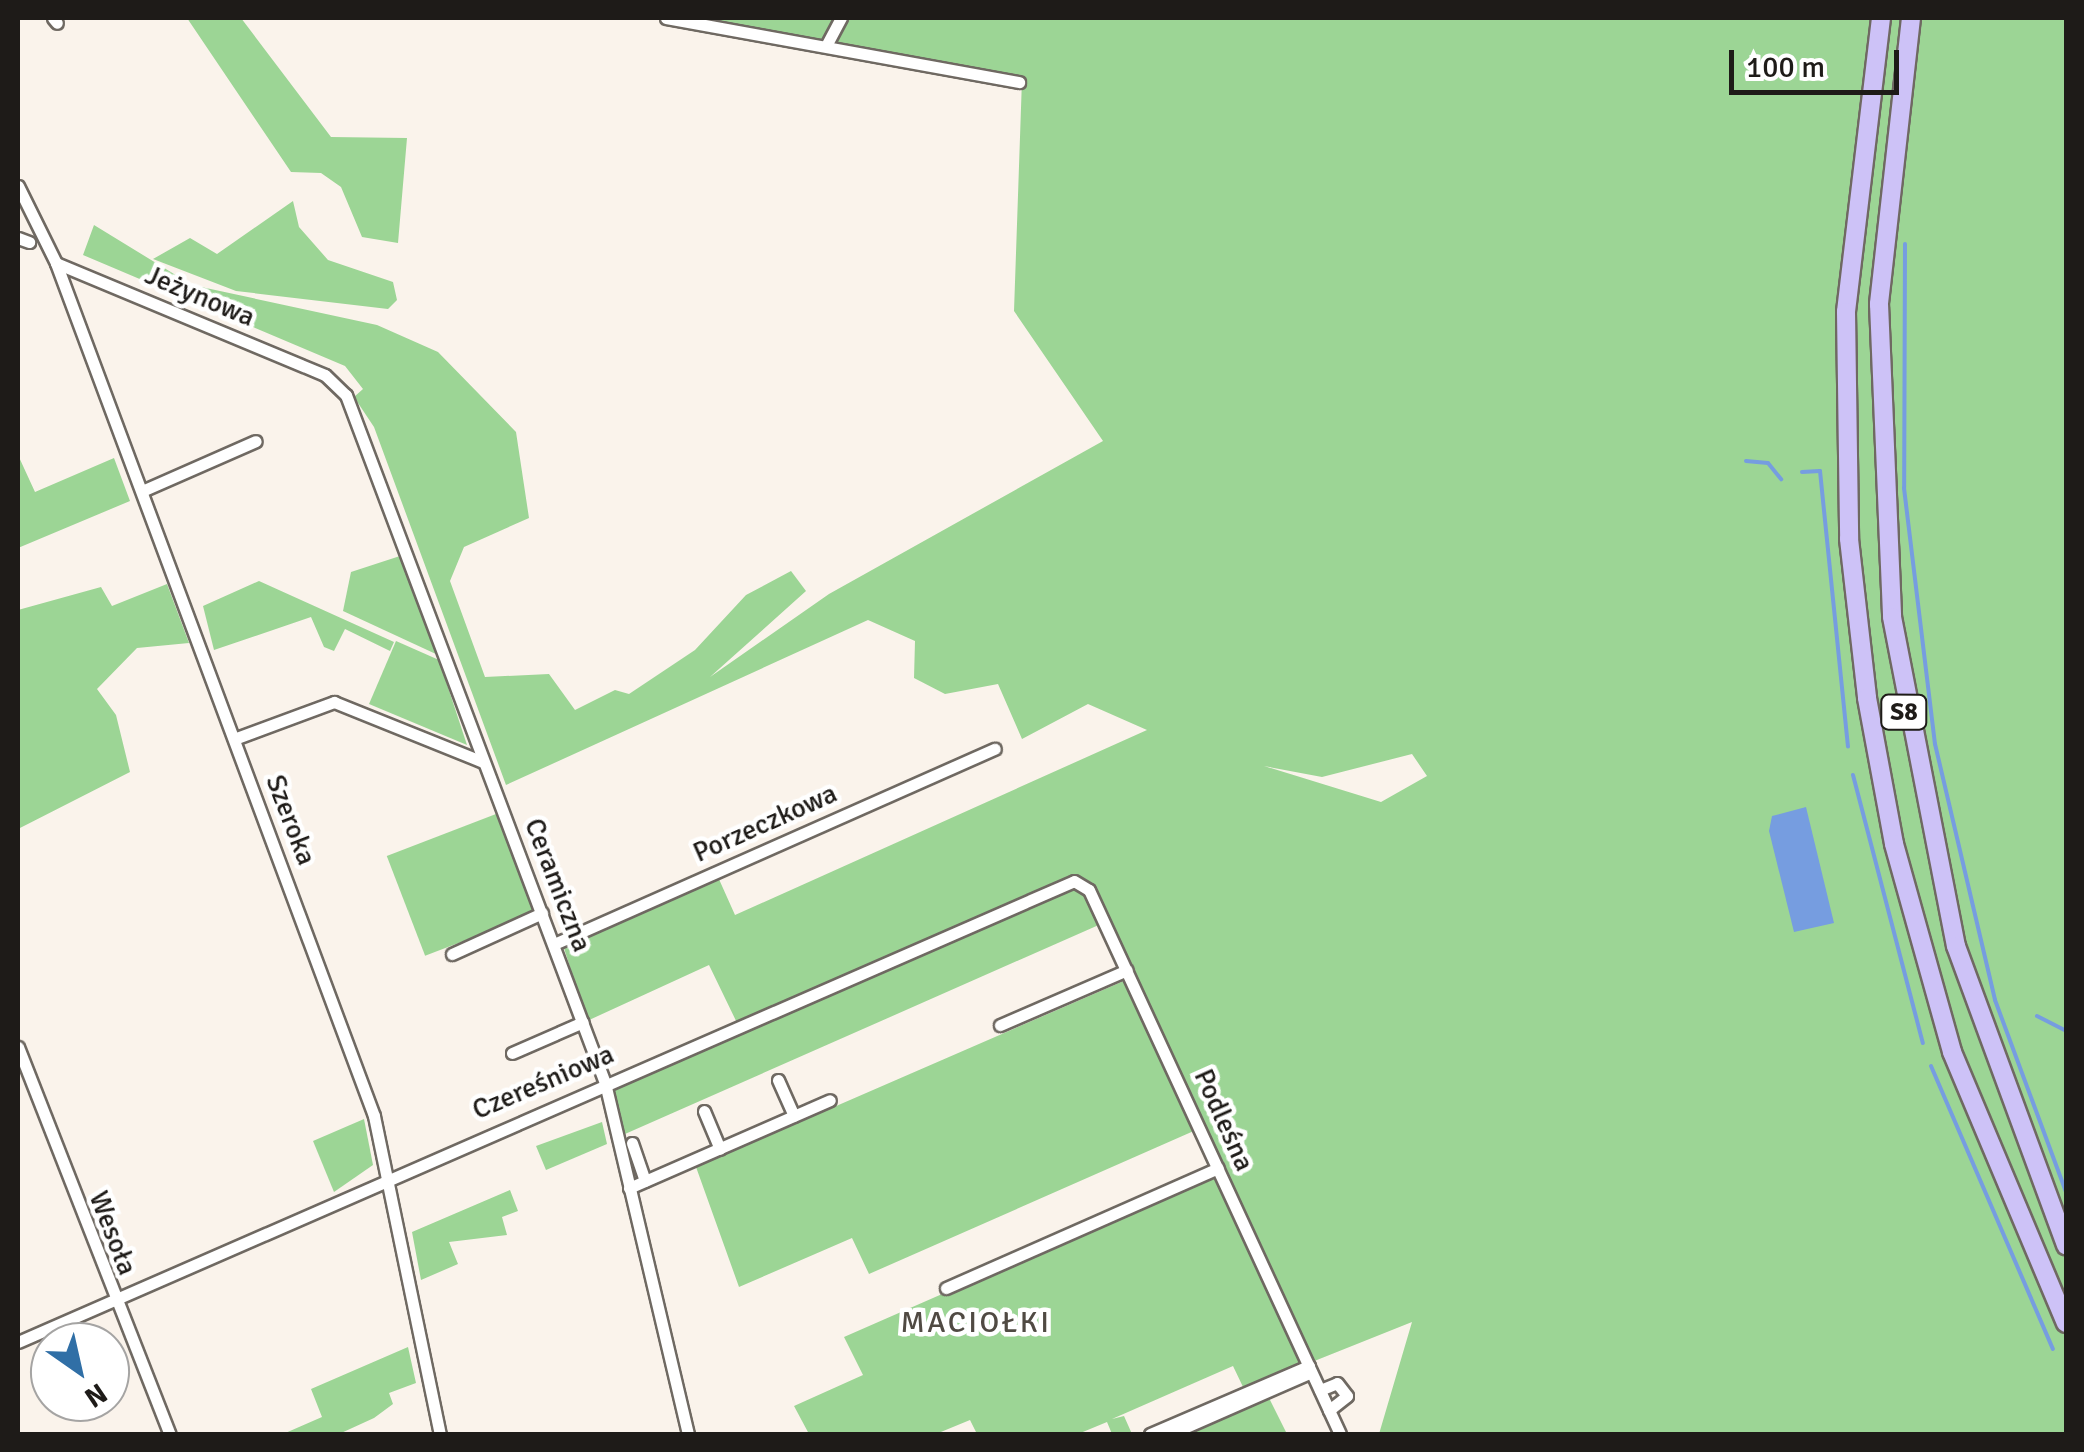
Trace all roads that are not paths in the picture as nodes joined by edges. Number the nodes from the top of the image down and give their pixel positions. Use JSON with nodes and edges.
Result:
{"nodes":[{"id":1,"x":666,"y":18,"type":"edge"},
{"id":2,"x":841,"y":18,"type":"edge"},
{"id":3,"x":1881,"y":18,"type":"edge"},
{"id":4,"x":1911,"y":18,"type":"edge"},
{"id":5,"x":827,"y":44,"type":"junction"},
{"id":6,"x":1019,"y":82,"type":"dead end"},
{"id":7,"x":18,"y":186,"type":"edge"},
{"id":8,"x":56,"y":263,"type":"junction"},
{"id":9,"x":325,"y":376,"type":"joint"},
{"id":10,"x":256,"y":441,"type":"dead end"},
{"id":11,"x":142,"y":491,"type":"junction"},
{"id":12,"x":234,"y":740,"type":"junction"},
{"id":13,"x":995,"y":749,"type":"dead end"},
{"id":14,"x":482,"y":762,"type":"junction"},
{"id":15,"x":1089,"y":890,"type":"joint"},
{"id":16,"x":542,"y":913,"type":"junction"},
{"id":17,"x":554,"y":944,"type":"junction"},
{"id":18,"x":452,"y":954,"type":"dead end"},
{"id":19,"x":1127,"y":970,"type":"junction"},
{"id":20,"x":583,"y":1022,"type":"junction"},
{"id":21,"x":1000,"y":1026,"type":"dead end"},
{"id":22,"x":18,"y":1047,"type":"edge"},
{"id":23,"x":512,"y":1053,"type":"dead end"},
{"id":24,"x":778,"y":1080,"type":"dead end"},
{"id":25,"x":605,"y":1083,"type":"junction"},
{"id":26,"x":830,"y":1100,"type":"dead end"},
{"id":27,"x":704,"y":1112,"type":"dead end"},
{"id":28,"x":794,"y":1116,"type":"junction"},
{"id":29,"x":632,"y":1143,"type":"dead end"},
{"id":30,"x":720,"y":1149,"type":"junction"},
{"id":31,"x":1218,"y":1168,"type":"junction"},
{"id":32,"x":388,"y":1175,"type":"junction"},
{"id":33,"x":644,"y":1182,"type":"junction"},
{"id":34,"x":628,"y":1188,"type":"junction"},
{"id":35,"x":2066,"y":1246,"type":"edge"},
{"id":36,"x":946,"y":1288,"type":"dead end"},
{"id":37,"x":112,"y":1299,"type":"junction"},
{"id":38,"x":2066,"y":1323,"type":"edge"},
{"id":39,"x":18,"y":1342,"type":"edge"},
{"id":40,"x":1310,"y":1369,"type":"junction"},
{"id":41,"x":1320,"y":1390,"type":"junction"},
{"id":42,"x":1329,"y":1410,"type":"junction"},
{"id":43,"x":170,"y":1434,"type":"edge"},
{"id":44,"x":440,"y":1434,"type":"edge"},
{"id":45,"x":688,"y":1434,"type":"edge"},
{"id":46,"x":1150,"y":1434,"type":"edge"},
{"id":47,"x":1170,"y":1434,"type":"edge"},
{"id":48,"x":1340,"y":1434,"type":"edge"}],
"edges":[{"from":1,"to":5,"type":"street"},
{"from":2,"to":5,"type":"street"},
{"from":3,"to":38,"type":"highway","number":"S8"},
{"from":4,"to":35,"type":"highway","number":"S8"},
{"from":5,"to":6,"type":"street"},
{"from":7,"to":8,"type":"street","name":"Szeroka"},
{"from":8,"to":9,"type":"street","name":"Jeżynowa"},
{"from":8,"to":11,"type":"street","name":"Szeroka"},
{"from":9,"to":14,"type":"street","name":"Ceramiczna"},
{"from":10,"to":11,"type":"street"},
{"from":11,"to":12,"type":"street","name":"Szeroka"},
{"from":12,"to":14,"type":"street"},
{"from":12,"to":32,"type":"street","name":"Szeroka"},
{"from":13,"to":17,"type":"street","name":"Porzeczkowa"},
{"from":14,"to":16,"type":"street","name":"Ceramiczna"},
{"from":15,"to":19,"type":"street","name":"Podleśna"},
{"from":15,"to":25,"type":"street","name":"Czereśniowa"},
{"from":16,"to":17,"type":"street","name":"Ceramiczna"},
{"from":16,"to":18,"type":"street"},
{"from":17,"to":20,"type":"street","name":"Ceramiczna"},
{"from":19,"to":21,"type":"street"},
{"from":19,"to":31,"type":"street","name":"Podleśna"},
{"from":20,"to":23,"type":"street"},
{"from":20,"to":25,"type":"street","name":"Ceramiczna"},
{"from":22,"to":37,"type":"street","name":"Wesoła"},
{"from":24,"to":28,"type":"street"},
{"from":25,"to":32,"type":"street","name":"Czereśniowa"},
{"from":25,"to":34,"type":"street","name":"Ceramiczna"},
{"from":26,"to":28,"type":"street"},
{"from":27,"to":30,"type":"street"},
{"from":28,"to":30,"type":"street"},
{"from":29,"to":33,"type":"street"},
{"from":30,"to":33,"type":"street"},
{"from":31,"to":36,"type":"street"},
{"from":31,"to":40,"type":"street","name":"Podleśna"},
{"from":32,"to":37,"type":"street","name":"Czereśniowa"},
{"from":32,"to":44,"type":"street","name":"Szeroka"},
{"from":33,"to":34,"type":"street"},
{"from":34,"to":45,"type":"street","name":"Ceramiczna"},
{"from":37,"to":39,"type":"street","name":"Czereśniowa"},
{"from":37,"to":43,"type":"street","name":"Wesoła"},
{"from":40,"to":41,"type":"street","name":"Podleśna"},
{"from":40,"to":46,"type":"street"},
{"from":40,"to":47,"type":"street"},
{"from":41,"to":42,"type":"street","name":"Podleśna"},
{"from":41,"to":42,"type":"street"},
{"from":42,"to":48,"type":"street","name":"Podleśna"}]}
